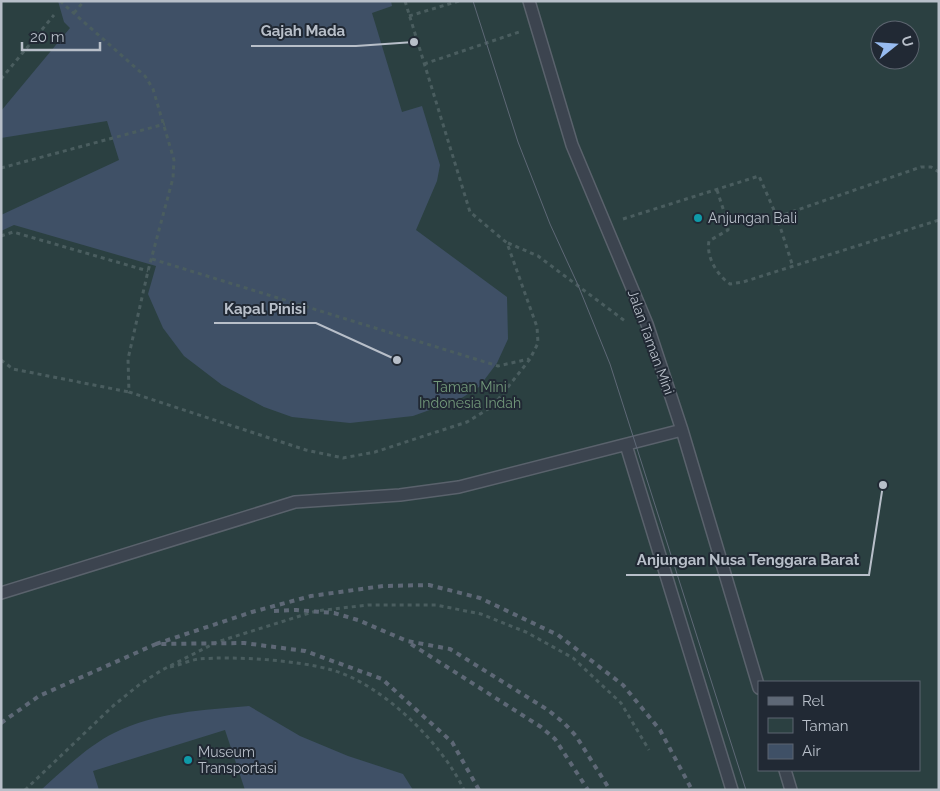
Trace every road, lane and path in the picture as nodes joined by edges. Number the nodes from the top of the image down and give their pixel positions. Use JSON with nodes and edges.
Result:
{"nodes":[{"id":1,"x":60,"y":1,"type":"edge"},
{"id":2,"x":84,"y":1,"type":"edge"},
{"id":3,"x":405,"y":1,"type":"edge"},
{"id":4,"x":458,"y":1,"type":"edge"},
{"id":5,"x":529,"y":1,"type":"edge"},
{"id":6,"x":74,"y":13,"type":"junction"},
{"id":7,"x":54,"y":15,"type":"dead end"},
{"id":8,"x":409,"y":16,"type":"junction"},
{"id":9,"x":536,"y":27,"type":"junction"},
{"id":10,"x":424,"y":64,"type":"junction"},
{"id":11,"x":1,"y":80,"type":"edge"},
{"id":12,"x":165,"y":124,"type":"junction"},
{"id":13,"x":1,"y":168,"type":"edge"},
{"id":14,"x":939,"y":172,"type":"edge"},
{"id":15,"x":717,"y":190,"type":"junction"},
{"id":16,"x":777,"y":216,"type":"junction"},
{"id":17,"x":939,"y":220,"type":"edge"},
{"id":18,"x":606,"y":224,"type":"junction"},
{"id":19,"x":1,"y":236,"type":"edge"},
{"id":20,"x":507,"y":243,"type":"junction"},
{"id":21,"x":152,"y":259,"type":"junction"},
{"id":22,"x":793,"y":267,"type":"junction"},
{"id":23,"x":148,"y":271,"type":"junction"},
{"id":24,"x":647,"y":324,"type":"junction"},
{"id":25,"x":530,"y":358,"type":"junction"},
{"id":26,"x":1,"y":360,"type":"edge"},
{"id":27,"x":129,"y":392,"type":"junction"},
{"id":28,"x":682,"y":430,"type":"junction"},
{"id":29,"x":626,"y":445,"type":"junction"},
{"id":30,"x":1,"y":593,"type":"edge"},
{"id":31,"x":162,"y":670,"type":"junction"},
{"id":32,"x":758,"y":685,"type":"edge"},
{"id":33,"x":649,"y":750,"type":"dead end"},
{"id":34,"x":785,"y":771,"type":"edge"},
{"id":35,"x":25,"y":790,"type":"edge"},
{"id":36,"x":464,"y":790,"type":"edge"},
{"id":37,"x":732,"y":790,"type":"edge"},
{"id":38,"x":791,"y":790,"type":"edge"}],
"edges":[{"from":1,"to":6,"type":"path"},
{"from":2,"to":6,"type":"path"},
{"from":3,"to":8,"type":"path"},
{"from":4,"to":8,"type":"path"},
{"from":5,"to":9,"type":"lane","name":"Jalan Taman Mini"},
{"from":6,"to":12,"type":"path"},
{"from":7,"to":11,"type":"path"},
{"from":8,"to":10,"type":"path"},
{"from":9,"to":10,"type":"path"},
{"from":9,"to":18,"type":"lane","name":"Jalan Taman Mini"},
{"from":10,"to":20,"type":"path"},
{"from":12,"to":13,"type":"path"},
{"from":12,"to":21,"type":"path"},
{"from":14,"to":16,"type":"path"},
{"from":15,"to":16,"type":"path"},
{"from":15,"to":18,"type":"path"},
{"from":15,"to":22,"type":"path"},
{"from":16,"to":22,"type":"path"},
{"from":17,"to":22,"type":"path"},
{"from":18,"to":24,"type":"lane","name":"Jalan Taman Mini"},
{"from":19,"to":23,"type":"path"},
{"from":20,"to":24,"type":"path"},
{"from":20,"to":25,"type":"path"},
{"from":21,"to":23,"type":"path"},
{"from":21,"to":25,"type":"path"},
{"from":23,"to":27,"type":"path"},
{"from":24,"to":28,"type":"lane","name":"Jalan Taman Mini"},
{"from":25,"to":27,"type":"path"},
{"from":26,"to":27,"type":"path"},
{"from":28,"to":29,"type":"lane"},
{"from":28,"to":32,"type":"lane","name":"Jalan Taman Mini"},
{"from":29,"to":30,"type":"lane"},
{"from":29,"to":37,"type":"lane"},
{"from":31,"to":33,"type":"path"},
{"from":31,"to":35,"type":"path"},
{"from":31,"to":36,"type":"path"},
{"from":34,"to":38,"type":"lane"}]}
